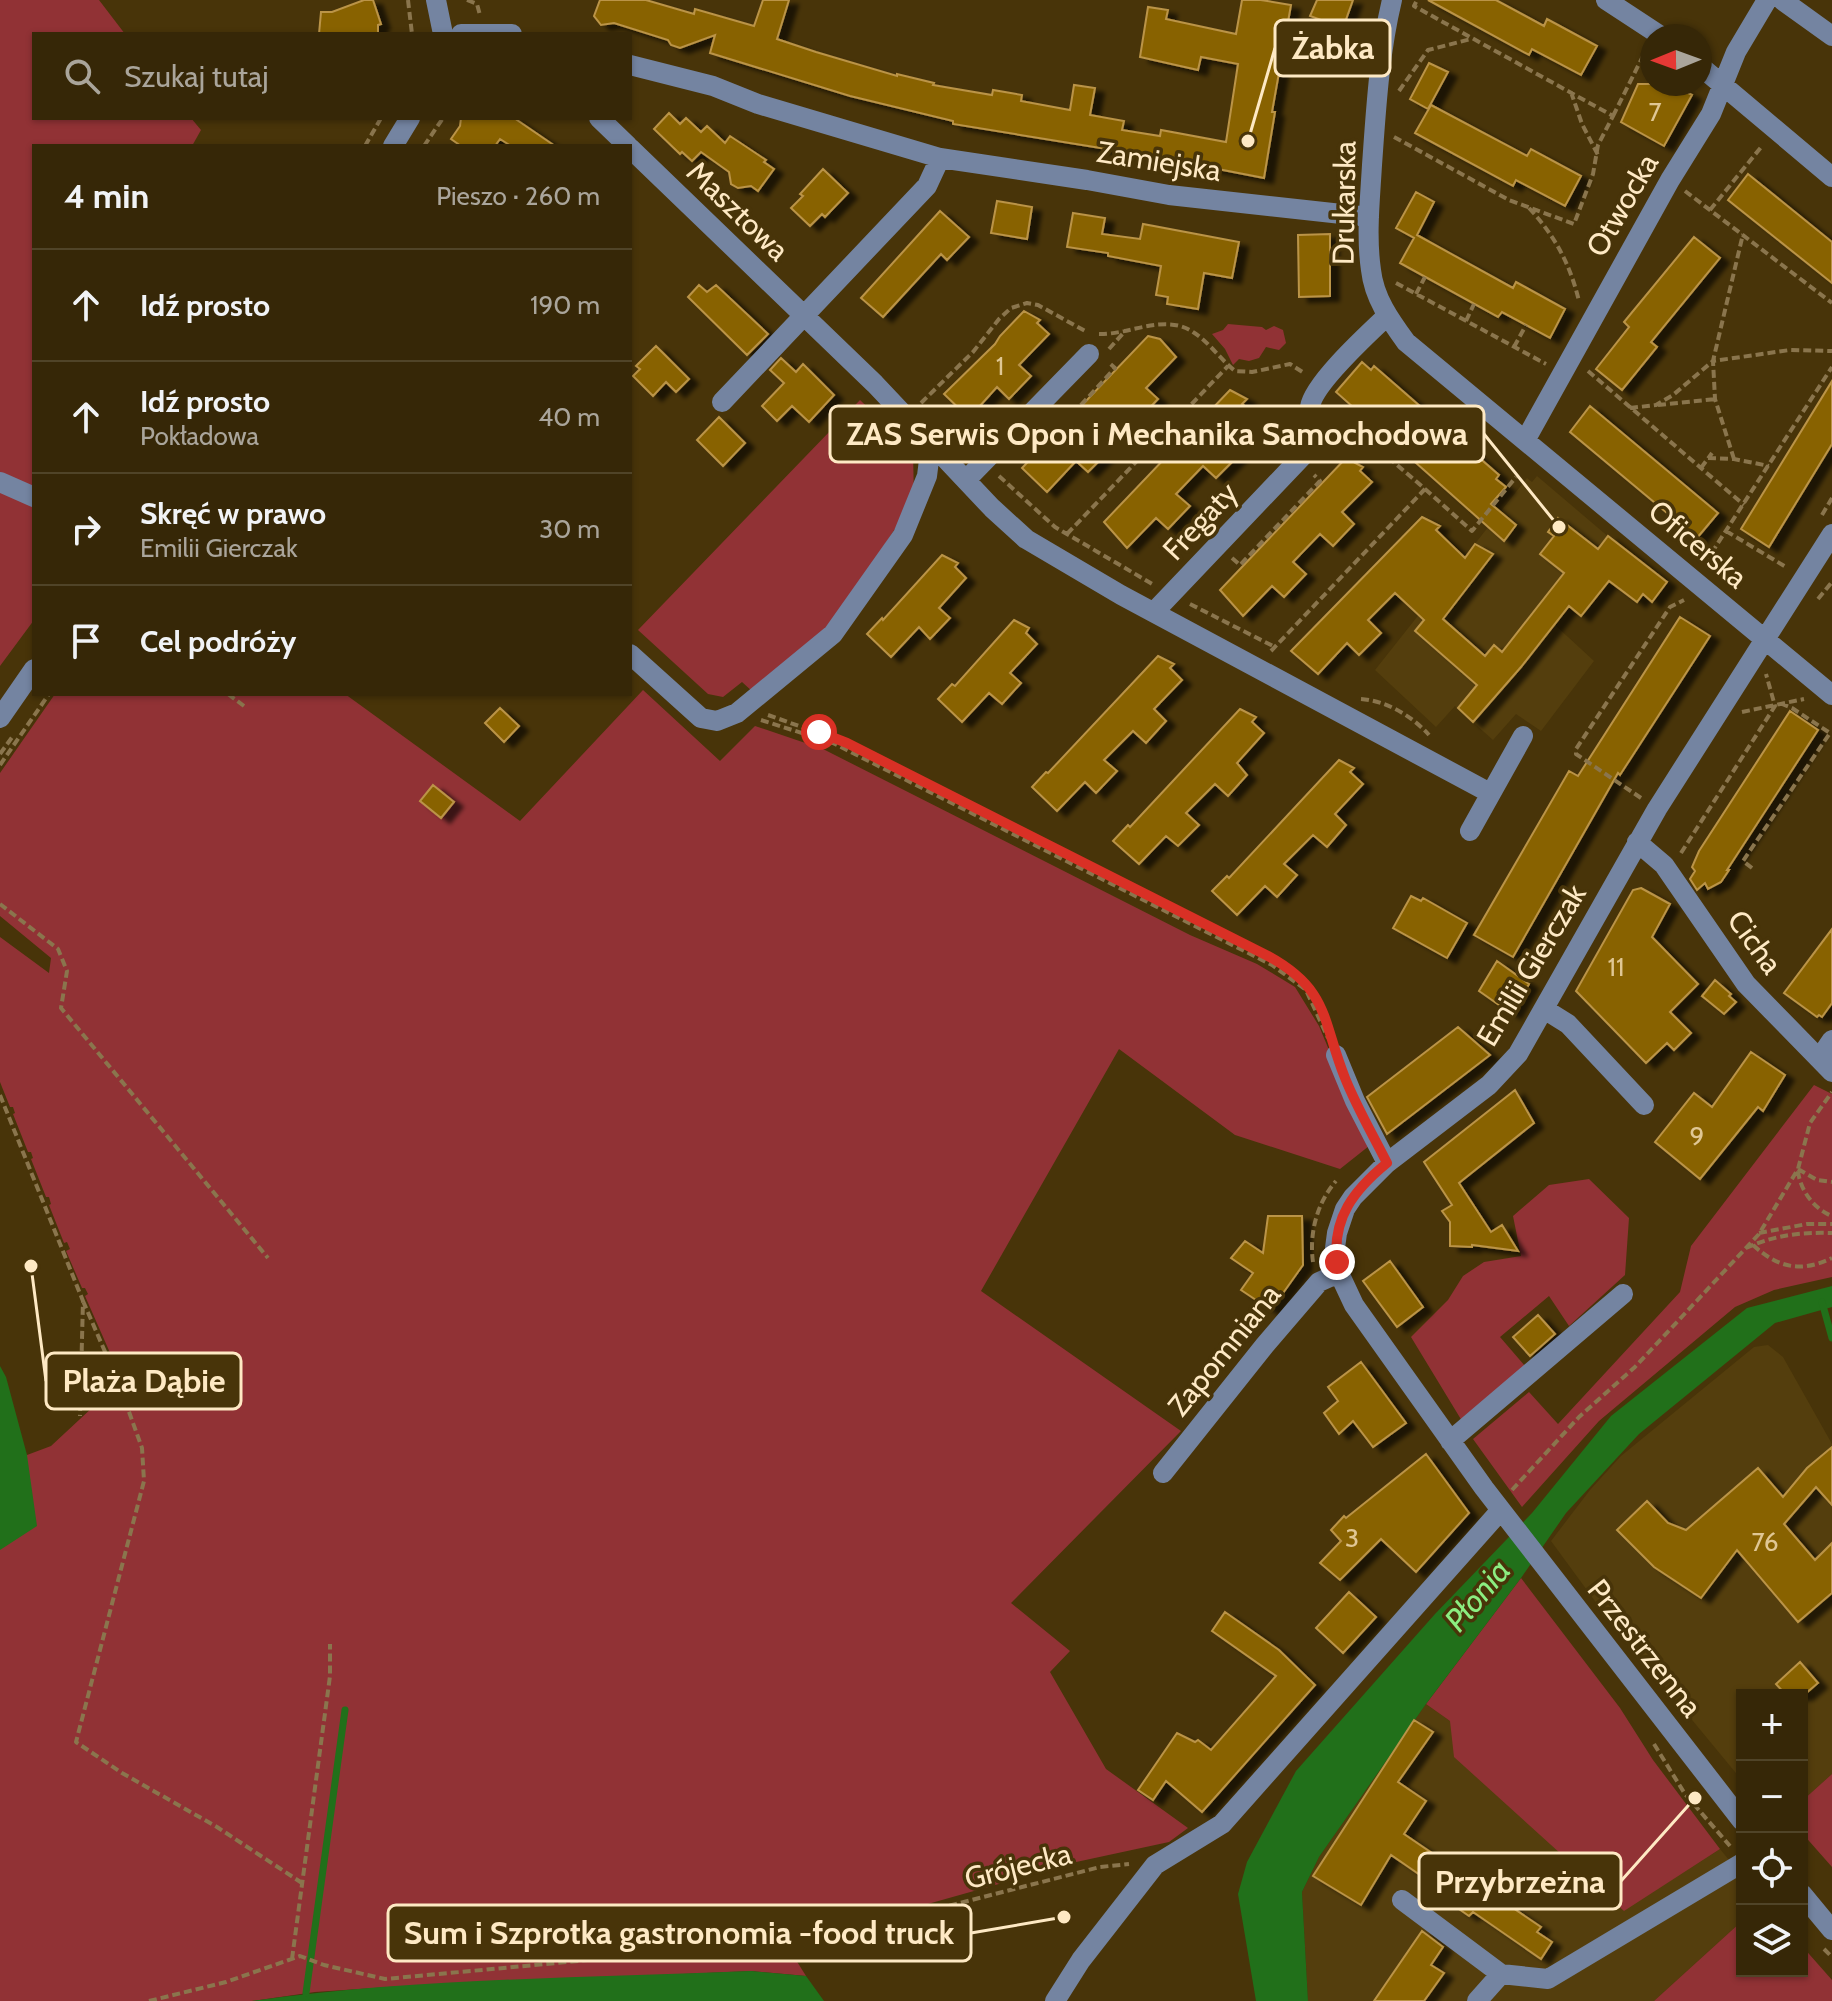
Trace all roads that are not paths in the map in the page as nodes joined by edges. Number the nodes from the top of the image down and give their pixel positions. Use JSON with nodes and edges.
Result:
{"nodes":[{"id":1,"x":436,"y":0,"type":"edge"},
{"id":2,"x":1392,"y":0,"type":"edge"},
{"id":3,"x":1606,"y":0,"type":"edge"},
{"id":4,"x":1767,"y":0,"type":"edge"},
{"id":5,"x":1782,"y":0,"type":"edge"},
{"id":6,"x":1640,"y":29,"type":"edge"},
{"id":7,"x":443,"y":32,"type":"edge"},
{"id":8,"x":1832,"y":36,"type":"edge"},
{"id":9,"x":632,"y":66,"type":"edge"},
{"id":10,"x":1712,"y":76,"type":"edge"},
{"id":11,"x":1723,"y":85,"type":"junction"},
{"id":12,"x":409,"y":120,"type":"edge"},
{"id":13,"x":601,"y":120,"type":"edge"},
{"id":14,"x":394,"y":144,"type":"edge"},
{"id":15,"x":626,"y":144,"type":"edge"},
{"id":16,"x":632,"y":150,"type":"edge"},
{"id":17,"x":940,"y":158,"type":"junction"},
{"id":18,"x":1832,"y":177,"type":"edge"},
{"id":19,"x":1369,"y":217,"type":"junction"},
{"id":20,"x":1387,"y":316,"type":"junction"},
{"id":21,"x":804,"y":317,"type":"junction"},
{"id":22,"x":1089,"y":354,"type":"dead end"},
{"id":23,"x":722,"y":402,"type":"dead end"},
{"id":24,"x":1526,"y":439,"type":"junction"},
{"id":25,"x":931,"y":444,"type":"junction"},
{"id":26,"x":966,"y":480,"type":"junction"},
{"id":27,"x":0,"y":482,"type":"edge"},
{"id":28,"x":32,"y":496,"type":"edge"},
{"id":29,"x":1832,"y":534,"type":"edge"},
{"id":30,"x":1154,"y":612,"type":"junction"},
{"id":31,"x":1765,"y":641,"type":"junction"},
{"id":32,"x":632,"y":656,"type":"edge"},
{"id":33,"x":32,"y":672,"type":"edge"},
{"id":34,"x":1826,"y":690,"type":"edge"},
{"id":35,"x":0,"y":718,"type":"edge"},
{"id":36,"x":1523,"y":736,"type":"dead end"},
{"id":37,"x":1490,"y":793,"type":"junction"},
{"id":38,"x":1470,"y":831,"type":"dead end"},
{"id":39,"x":1637,"y":842,"type":"junction"},
{"id":40,"x":1544,"y":1009,"type":"junction"},
{"id":41,"x":1832,"y":1040,"type":"edge"},
{"id":42,"x":1336,"y":1055,"type":"road end"},
{"id":43,"x":1826,"y":1066,"type":"edge"},
{"id":44,"x":1644,"y":1105,"type":"dead end"},
{"id":45,"x":1387,"y":1163,"type":"junction"},
{"id":46,"x":1339,"y":1273,"type":"junction"},
{"id":47,"x":1623,"y":1294,"type":"dead end"},
{"id":48,"x":1450,"y":1441,"type":"junction"},
{"id":49,"x":1163,"y":1473,"type":"dead end"},
{"id":50,"x":1507,"y":1509,"type":"junction"},
{"id":51,"x":1736,"y":1813,"type":"edge"},
{"id":52,"x":1736,"y":1867,"type":"edge"},
{"id":53,"x":1402,"y":1900,"type":"dead end"},
{"id":54,"x":1808,"y":1901,"type":"edge"},
{"id":55,"x":1832,"y":1930,"type":"edge"},
{"id":56,"x":1501,"y":1974,"type":"junction"},
{"id":57,"x":1055,"y":2001,"type":"edge"},
{"id":58,"x":1477,"y":2001,"type":"edge"}],
"edges":[{"from":1,"to":7,"type":"street"},
{"from":2,"to":19,"type":"street","name":"Drukarska"},
{"from":3,"to":6,"type":"street"},
{"from":4,"to":11,"type":"street","name":"Otwocka"},
{"from":5,"to":8,"type":"street"},
{"from":9,"to":17,"type":"street","name":"Zamiejska"},
{"from":10,"to":11,"type":"street"},
{"from":11,"to":18,"type":"street"},
{"from":11,"to":24,"type":"street","name":"Otwocka"},
{"from":12,"to":14,"type":"street"},
{"from":13,"to":15,"type":"street","name":"Masztowa"},
{"from":16,"to":21,"type":"street","name":"Masztowa"},
{"from":17,"to":19,"type":"street","name":"Zamiejska"},
{"from":17,"to":21,"type":"street"},
{"from":19,"to":20,"type":"street","name":"Drukarska"},
{"from":20,"to":24,"type":"street","name":"Drukarska"},
{"from":20,"to":30,"type":"street","name":"Fregaty"},
{"from":21,"to":23,"type":"street"},
{"from":21,"to":25,"type":"street","name":"Masztowa"},
{"from":22,"to":26,"type":"street"},
{"from":24,"to":31,"type":"street","name":"Oficerska"},
{"from":25,"to":26,"type":"street"},
{"from":25,"to":32,"type":"street"},
{"from":26,"to":30,"type":"street"},
{"from":27,"to":28,"type":"street"},
{"from":29,"to":31,"type":"street","name":"Emilii Gierczak"},
{"from":30,"to":37,"type":"street"},
{"from":31,"to":34,"type":"street","name":"Oficerska"},
{"from":31,"to":39,"type":"street","name":"Emilii Gierczak"},
{"from":33,"to":35,"type":"street"},
{"from":36,"to":37,"type":"street"},
{"from":37,"to":38,"type":"street"},
{"from":39,"to":40,"type":"street","name":"Emilii Gierczak"},
{"from":39,"to":43,"type":"street","name":"Cicha"},
{"from":40,"to":44,"type":"street"},
{"from":40,"to":45,"type":"street","name":"Emilii Gierczak"},
{"from":41,"to":43,"type":"street"},
{"from":42,"to":45,"type":"street"},
{"from":45,"to":46,"type":"street","name":"Emilii Gierczak"},
{"from":46,"to":48,"type":"street","name":"Emilii Gierczak"},
{"from":46,"to":49,"type":"street","name":"Zapomniana"},
{"from":47,"to":48,"type":"street"},
{"from":48,"to":50,"type":"street","name":"Emilii Gierczak"},
{"from":50,"to":51,"type":"street","name":"Przestrzenna"},
{"from":50,"to":57,"type":"street"},
{"from":52,"to":56,"type":"street"},
{"from":53,"to":56,"type":"street"},
{"from":54,"to":55,"type":"street"},
{"from":56,"to":58,"type":"street"}]}
